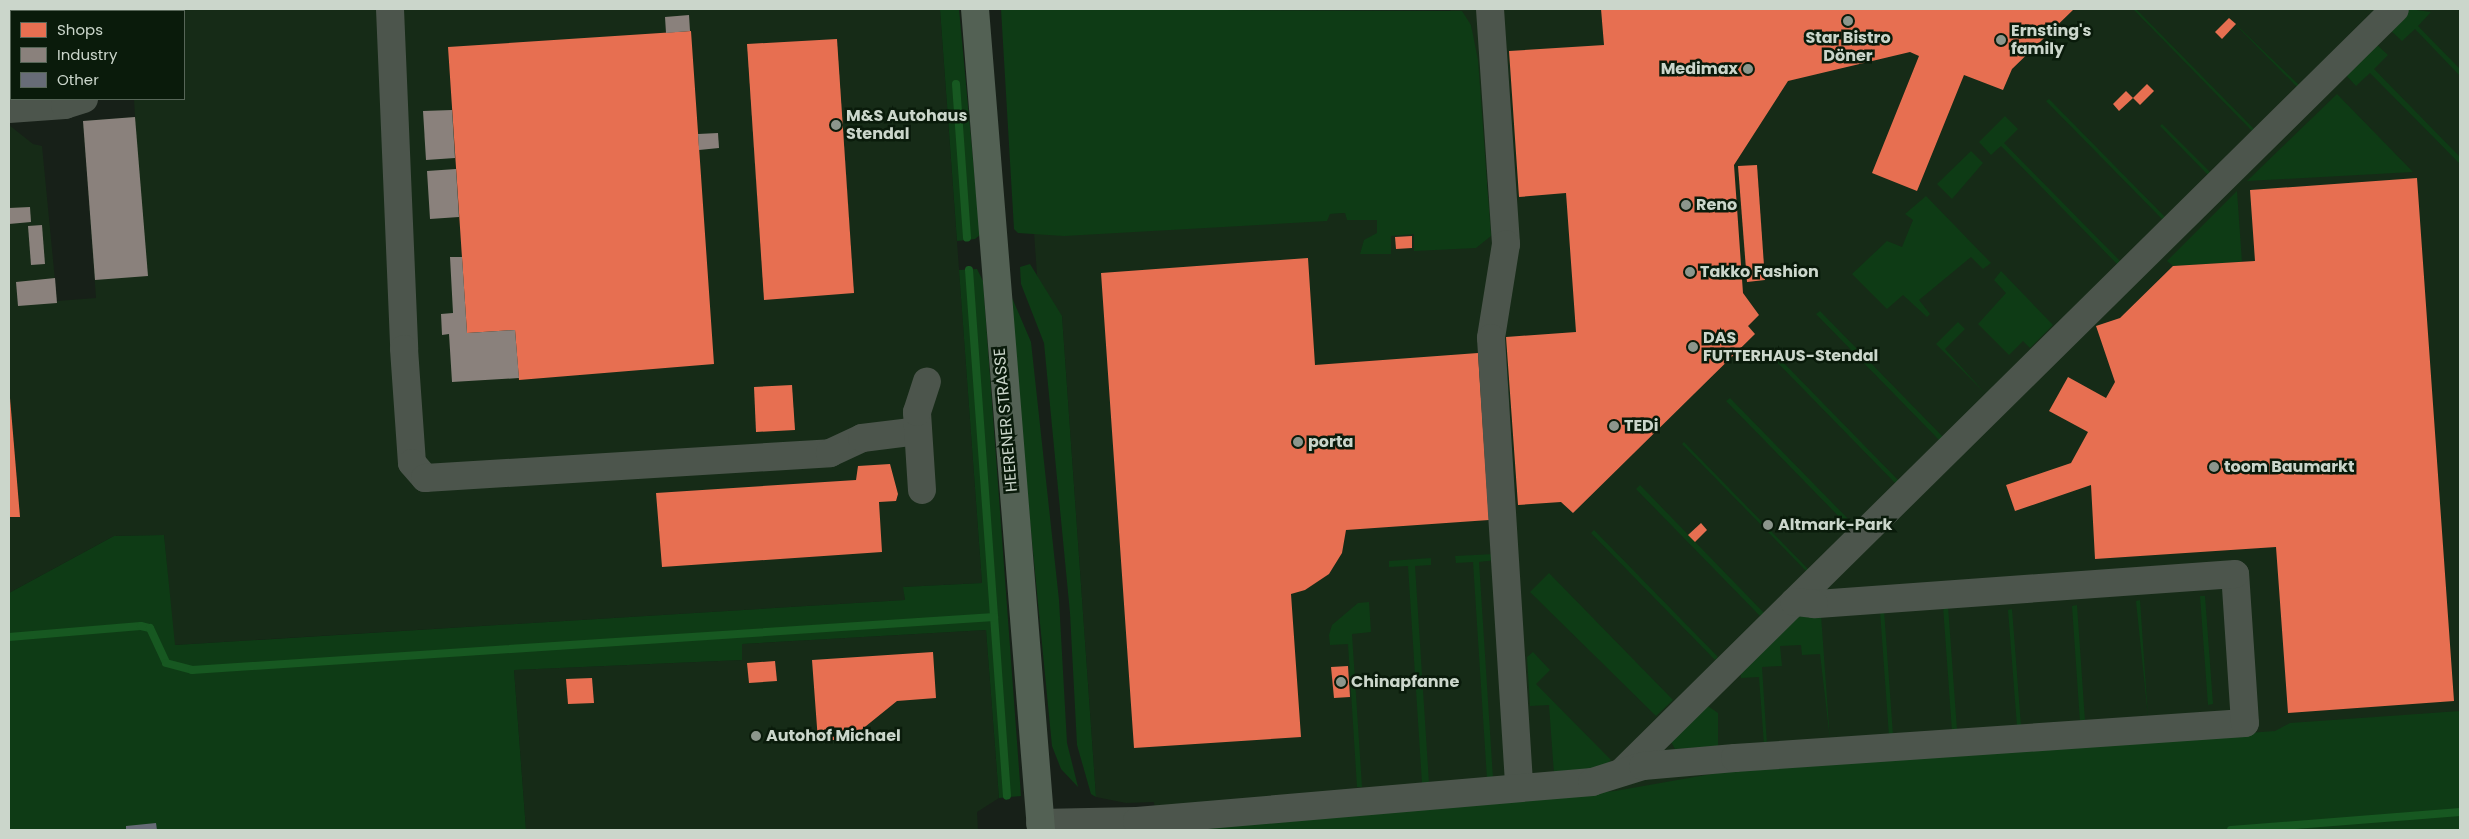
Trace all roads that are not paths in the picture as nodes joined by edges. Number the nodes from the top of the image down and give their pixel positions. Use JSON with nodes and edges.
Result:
{"nodes":[{"id":1,"x":390,"y":9,"type":"edge"},
{"id":2,"x":975,"y":9,"type":"edge"},
{"id":3,"x":1490,"y":9,"type":"edge"},
{"id":4,"x":2395,"y":9,"type":"edge"},
{"id":5,"x":81,"y":100,"type":"edge"},
{"id":6,"x":9,"y":109,"type":"edge"},
{"id":7,"x":927,"y":382,"type":"dead end"},
{"id":8,"x":918,"y":431,"type":"junction"},
{"id":9,"x":922,"y":490,"type":"dead end"},
{"id":10,"x":1794,"y":602,"type":"junction"},
{"id":11,"x":1622,"y":772,"type":"junction"},
{"id":12,"x":1520,"y":788,"type":"junction"},
{"id":13,"x":1040,"y":827,"type":"edge"}],
"edges":[{"from":1,"to":8,"type":"lane"},
{"from":2,"to":13,"type":"main road","name":"HEERENER STRASSE"},
{"from":3,"to":12,"type":"lane"},
{"from":4,"to":10,"type":"lane"},
{"from":5,"to":6,"type":"lane"},
{"from":7,"to":8,"type":"lane"},
{"from":8,"to":9,"type":"lane"},
{"from":10,"to":11,"type":"lane"},
{"from":10,"to":11,"type":"lane"},
{"from":11,"to":12,"type":"lane"},
{"from":12,"to":13,"type":"lane"}]}
